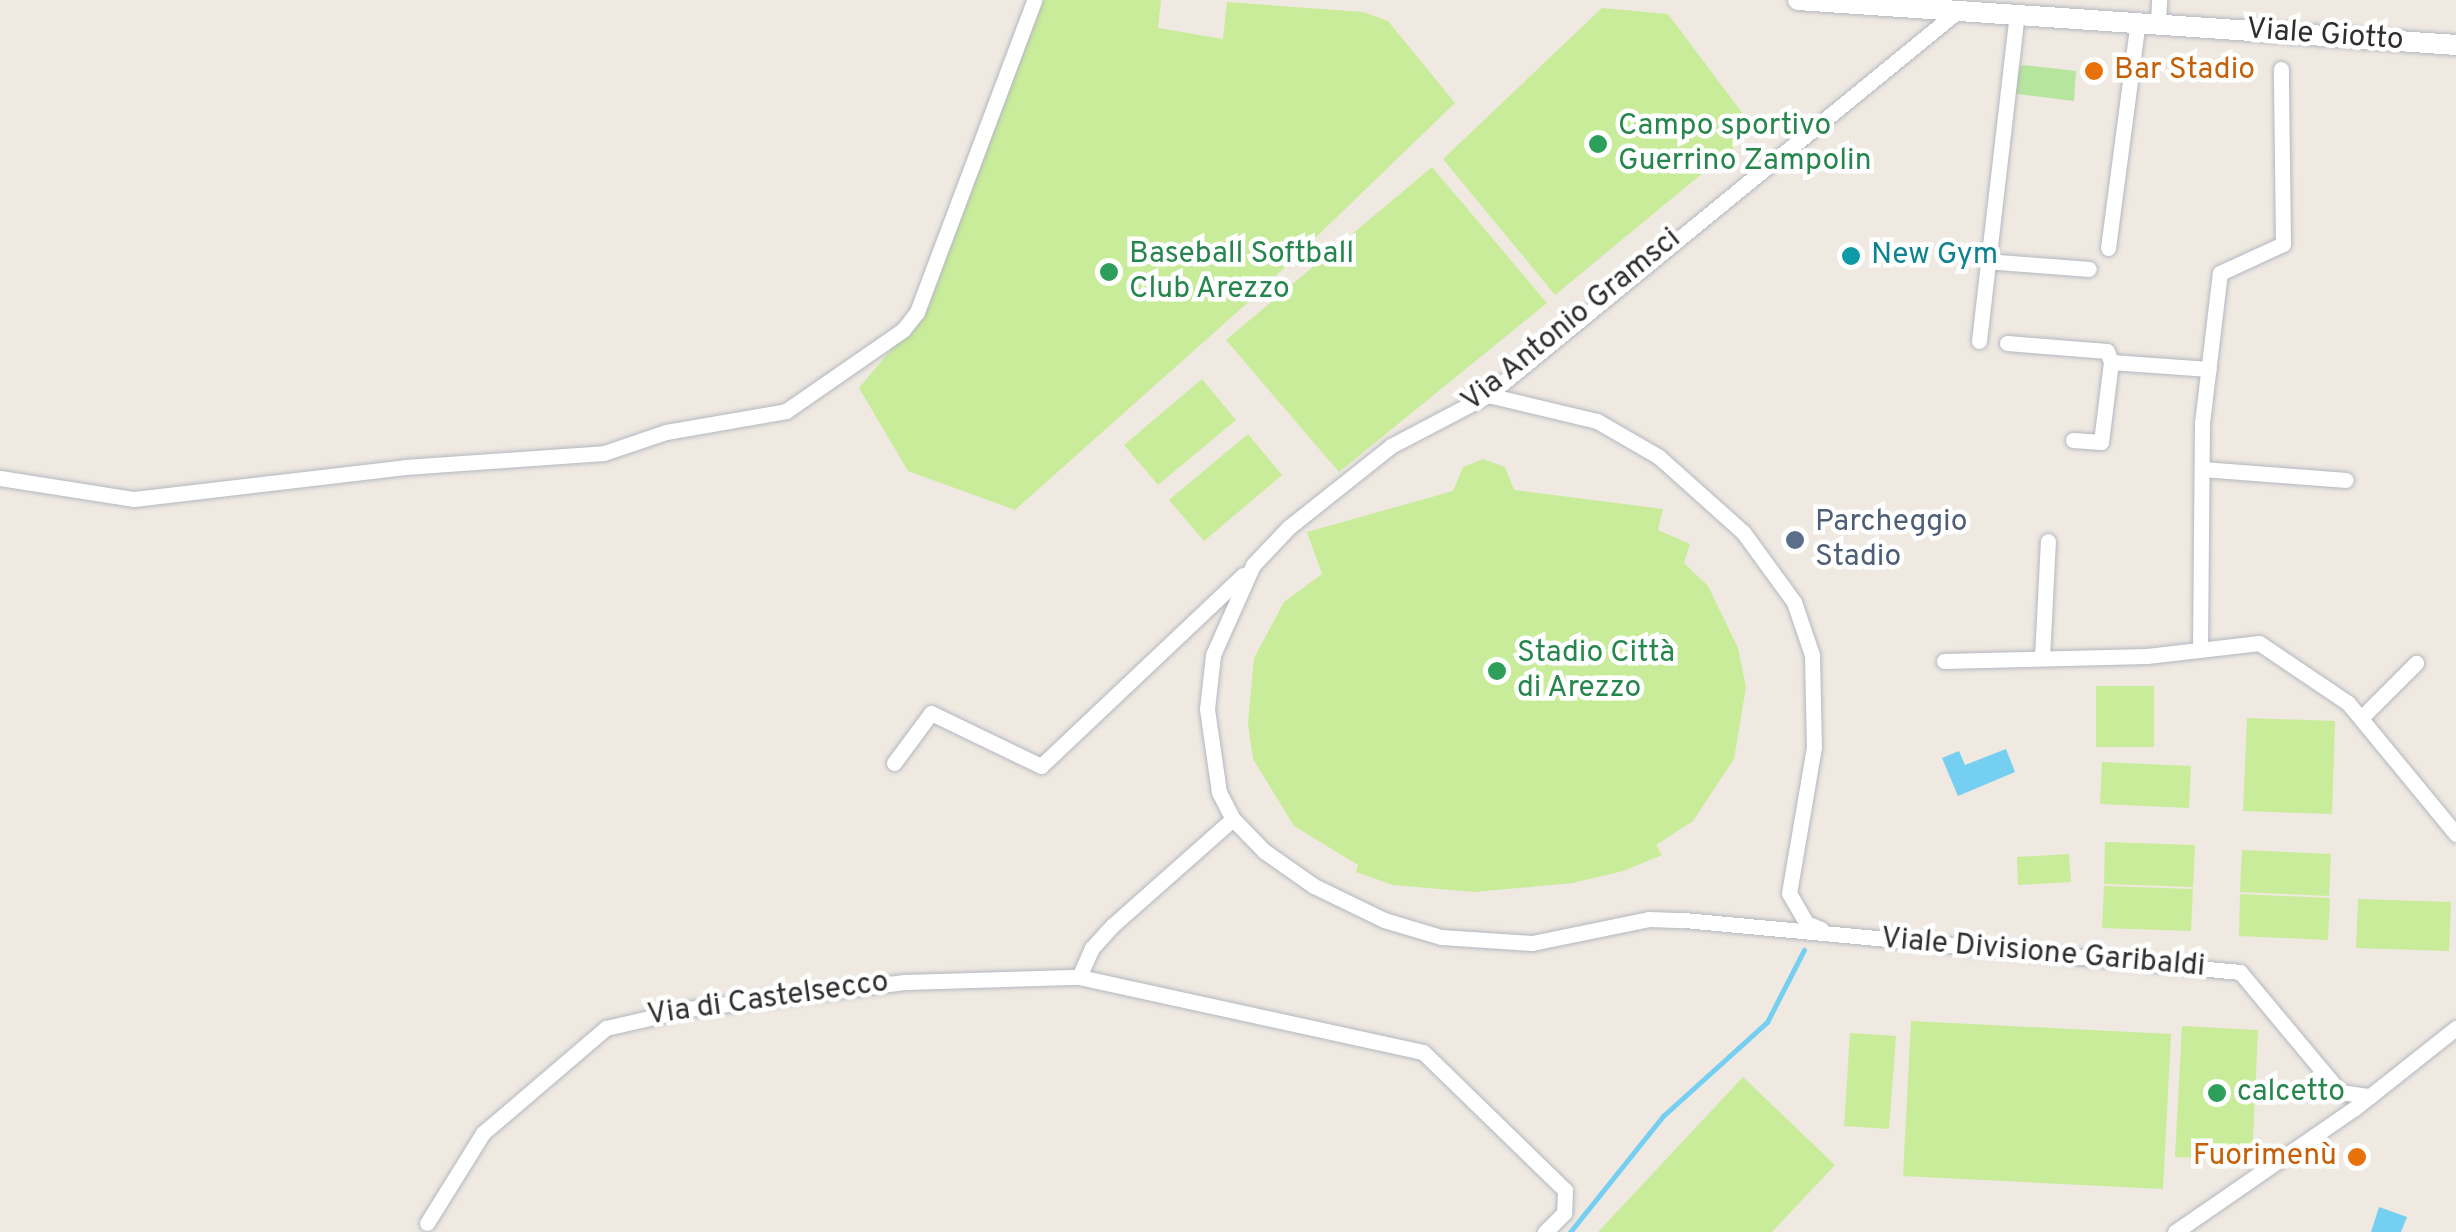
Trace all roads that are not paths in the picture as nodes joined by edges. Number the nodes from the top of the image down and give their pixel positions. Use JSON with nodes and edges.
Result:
{"nodes":[{"id":1,"x":1034,"y":0,"type":"edge"},
{"id":2,"x":1798,"y":0,"type":"edge"},
{"id":3,"x":1979,"y":8,"type":"edge"},
{"id":4,"x":1954,"y":14,"type":"junction"},
{"id":5,"x":2152,"y":14,"type":"edge"},
{"id":6,"x":2016,"y":19,"type":"junction"},
{"id":7,"x":2456,"y":45,"type":"edge"},
{"id":8,"x":2281,"y":69,"type":"dead end"},
{"id":9,"x":2108,"y":248,"type":"dead end"},
{"id":10,"x":1986,"y":261,"type":"junction"},
{"id":11,"x":2090,"y":269,"type":"dead end"},
{"id":12,"x":1979,"y":341,"type":"dead end"},
{"id":13,"x":2007,"y":343,"type":"dead end"},
{"id":14,"x":2112,"y":362,"type":"junction"},
{"id":15,"x":2209,"y":370,"type":"junction"},
{"id":16,"x":1488,"y":395,"type":"junction"},
{"id":17,"x":2073,"y":440,"type":"dead end"},
{"id":18,"x":2203,"y":469,"type":"junction"},
{"id":19,"x":0,"y":478,"type":"edge"},
{"id":20,"x":2346,"y":480,"type":"dead end"},
{"id":21,"x":2048,"y":542,"type":"dead end"},
{"id":22,"x":1253,"y":565,"type":"junction"},
{"id":23,"x":2200,"y":650,"type":"junction"},
{"id":24,"x":2042,"y":658,"type":"junction"},
{"id":25,"x":1944,"y":661,"type":"dead end"},
{"id":26,"x":2416,"y":663,"type":"dead end"},
{"id":27,"x":2360,"y":718,"type":"junction"},
{"id":28,"x":894,"y":763,"type":"dead end"},
{"id":29,"x":1233,"y":819,"type":"junction"},
{"id":30,"x":2456,"y":834,"type":"edge"},
{"id":31,"x":1838,"y":936,"type":"junction"},
{"id":32,"x":1079,"y":977,"type":"junction"},
{"id":33,"x":2456,"y":1028,"type":"edge"},
{"id":34,"x":2340,"y":1092,"type":"junction"},
{"id":35,"x":2370,"y":1096,"type":"junction"},
{"id":36,"x":2329,"y":1126,"type":"junction"},
{"id":37,"x":426,"y":1223,"type":"dead end"},
{"id":38,"x":1545,"y":1232,"type":"edge"},
{"id":39,"x":2174,"y":1232,"type":"edge"}],
"edges":[{"from":1,"to":19,"type":"street"},
{"from":2,"to":4,"type":"street","name":"Viale Giotto"},
{"from":3,"to":4,"type":"street","name":"Viale Giotto"},
{"from":3,"to":6,"type":"street","name":"Viale Giotto"},
{"from":4,"to":16,"type":"street","name":"Via Antonio Gramsci"},
{"from":5,"to":6,"type":"street","name":"Viale Giotto"},
{"from":5,"to":7,"type":"street","name":"Viale Giotto"},
{"from":5,"to":9,"type":"street"},
{"from":6,"to":10,"type":"street"},
{"from":8,"to":15,"type":"street"},
{"from":10,"to":11,"type":"street"},
{"from":10,"to":12,"type":"street"},
{"from":13,"to":14,"type":"street"},
{"from":14,"to":15,"type":"street"},
{"from":14,"to":17,"type":"street"},
{"from":15,"to":18,"type":"street"},
{"from":16,"to":22,"type":"street","name":"Via Antonio Gramsci"},
{"from":16,"to":31,"type":"street"},
{"from":18,"to":20,"type":"street"},
{"from":18,"to":23,"type":"street"},
{"from":21,"to":24,"type":"street"},
{"from":22,"to":28,"type":"street"},
{"from":22,"to":29,"type":"street","name":"Via Antonio Gramsci"},
{"from":23,"to":24,"type":"street"},
{"from":23,"to":27,"type":"street"},
{"from":24,"to":25,"type":"street"},
{"from":26,"to":27,"type":"street"},
{"from":27,"to":30,"type":"street"},
{"from":29,"to":31,"type":"street","name":"Viale Divisione Garibaldi"},
{"from":29,"to":32,"type":"street"},
{"from":31,"to":34,"type":"street","name":"Viale Divisione Garibaldi"},
{"from":32,"to":37,"type":"street","name":"Via di Castelsecco"},
{"from":32,"to":38,"type":"street","name":"Via di Castelsecco"},
{"from":33,"to":35,"type":"street"},
{"from":34,"to":35,"type":"street"},
{"from":34,"to":36,"type":"street"},
{"from":35,"to":36,"type":"street"},
{"from":36,"to":39,"type":"street"}]}
